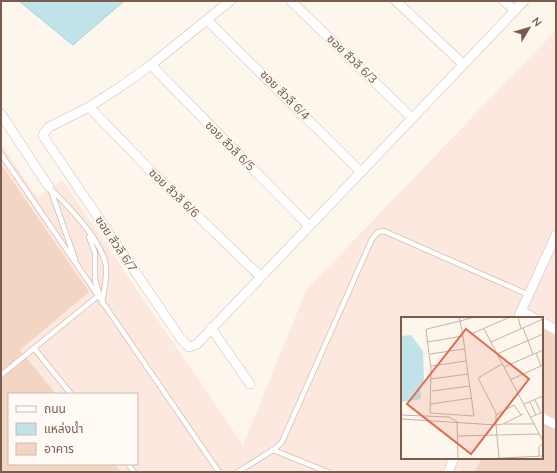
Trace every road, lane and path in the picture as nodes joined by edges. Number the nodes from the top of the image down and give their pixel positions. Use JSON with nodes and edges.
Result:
{"nodes":[{"id":1,"x":230,"y":1,"type":"edge"},
{"id":2,"x":291,"y":1,"type":"edge"},
{"id":3,"x":396,"y":1,"type":"edge"},
{"id":4,"x":504,"y":1,"type":"edge"},
{"id":5,"x":524,"y":1,"type":"edge"},
{"id":6,"x":515,"y":11,"type":"junction"},
{"id":7,"x":207,"y":20,"type":"junction"},
{"id":8,"x":463,"y":64,"type":"junction"},
{"id":9,"x":151,"y":65,"type":"junction"},
{"id":10,"x":89,"y":106,"type":"junction"},
{"id":11,"x":1,"y":114,"type":"edge"},
{"id":12,"x":412,"y":118,"type":"junction"},
{"id":13,"x":1,"y":154,"type":"edge"},
{"id":14,"x":361,"y":172,"type":"junction"},
{"id":15,"x":49,"y":187,"type":"junction"},
{"id":16,"x":309,"y":226,"type":"junction"},
{"id":17,"x":85,"y":228,"type":"junction"},
{"id":18,"x":556,"y":236,"type":"edge"},
{"id":19,"x":81,"y":271,"type":"junction"},
{"id":20,"x":261,"y":276,"type":"junction"},
{"id":21,"x":529,"y":295,"type":"junction"},
{"id":22,"x":98,"y":296,"type":"junction"},
{"id":23,"x":102,"y":303,"type":"junction"},
{"id":24,"x":520,"y":314,"type":"edge"},
{"id":25,"x":530,"y":317,"type":"edge"},
{"id":26,"x":543,"y":323,"type":"edge"},
{"id":27,"x":211,"y":328,"type":"junction"},
{"id":28,"x":556,"y":330,"type":"edge"},
{"id":29,"x":34,"y":348,"type":"junction"},
{"id":30,"x":1,"y":375,"type":"edge"},
{"id":31,"x":250,"y":384,"type":"dead end"},
{"id":32,"x":70,"y":393,"type":"edge"},
{"id":33,"x":543,"y":418,"type":"edge"},
{"id":34,"x":556,"y":425,"type":"edge"},
{"id":35,"x":273,"y":450,"type":"junction"},
{"id":36,"x":454,"y":459,"type":"edge"},
{"id":37,"x":219,"y":472,"type":"edge"},
{"id":38,"x":238,"y":472,"type":"edge"},
{"id":39,"x":328,"y":472,"type":"edge"},
{"id":40,"x":448,"y":472,"type":"edge"}],
"edges":[{"from":1,"to":7,"type":"street"},
{"from":2,"to":12,"type":"street","name":"ซอย สีวลี 6/3"},
{"from":3,"to":8,"type":"street"},
{"from":4,"to":6,"type":"street"},
{"from":5,"to":6,"type":"street"},
{"from":6,"to":8,"type":"street"},
{"from":7,"to":9,"type":"street"},
{"from":7,"to":14,"type":"street","name":"ซอย สีวลี 6/4"},
{"from":8,"to":12,"type":"street"},
{"from":9,"to":10,"type":"street"},
{"from":9,"to":16,"type":"street","name":"ซอย สีวลี 6/5"},
{"from":10,"to":20,"type":"street","name":"ซอย สีวลี 6/6"},
{"from":10,"to":27,"type":"street","name":"ซอย สีวลี 6/7"},
{"from":11,"to":15,"type":"street"},
{"from":12,"to":14,"type":"street"},
{"from":13,"to":19,"type":"lane"},
{"from":14,"to":16,"type":"street"},
{"from":15,"to":17,"type":"lane"},
{"from":15,"to":19,"type":"lane"},
{"from":16,"to":20,"type":"street"},
{"from":17,"to":23,"type":"lane"},
{"from":17,"to":23,"type":"lane"},
{"from":18,"to":21,"type":"street"},
{"from":19,"to":22,"type":"lane"},
{"from":20,"to":27,"type":"street"},
{"from":21,"to":24,"type":"street"},
{"from":21,"to":35,"type":"lane"},
{"from":22,"to":23,"type":"lane"},
{"from":22,"to":29,"type":"lane"},
{"from":23,"to":37,"type":"lane"},
{"from":24,"to":25,"type":"street"},
{"from":26,"to":28,"type":"street"},
{"from":27,"to":31,"type":"street"},
{"from":29,"to":30,"type":"lane"},
{"from":29,"to":32,"type":"lane"},
{"from":33,"to":34,"type":"street"},
{"from":35,"to":38,"type":"lane"},
{"from":35,"to":39,"type":"lane"},
{"from":36,"to":40,"type":"street"}]}
